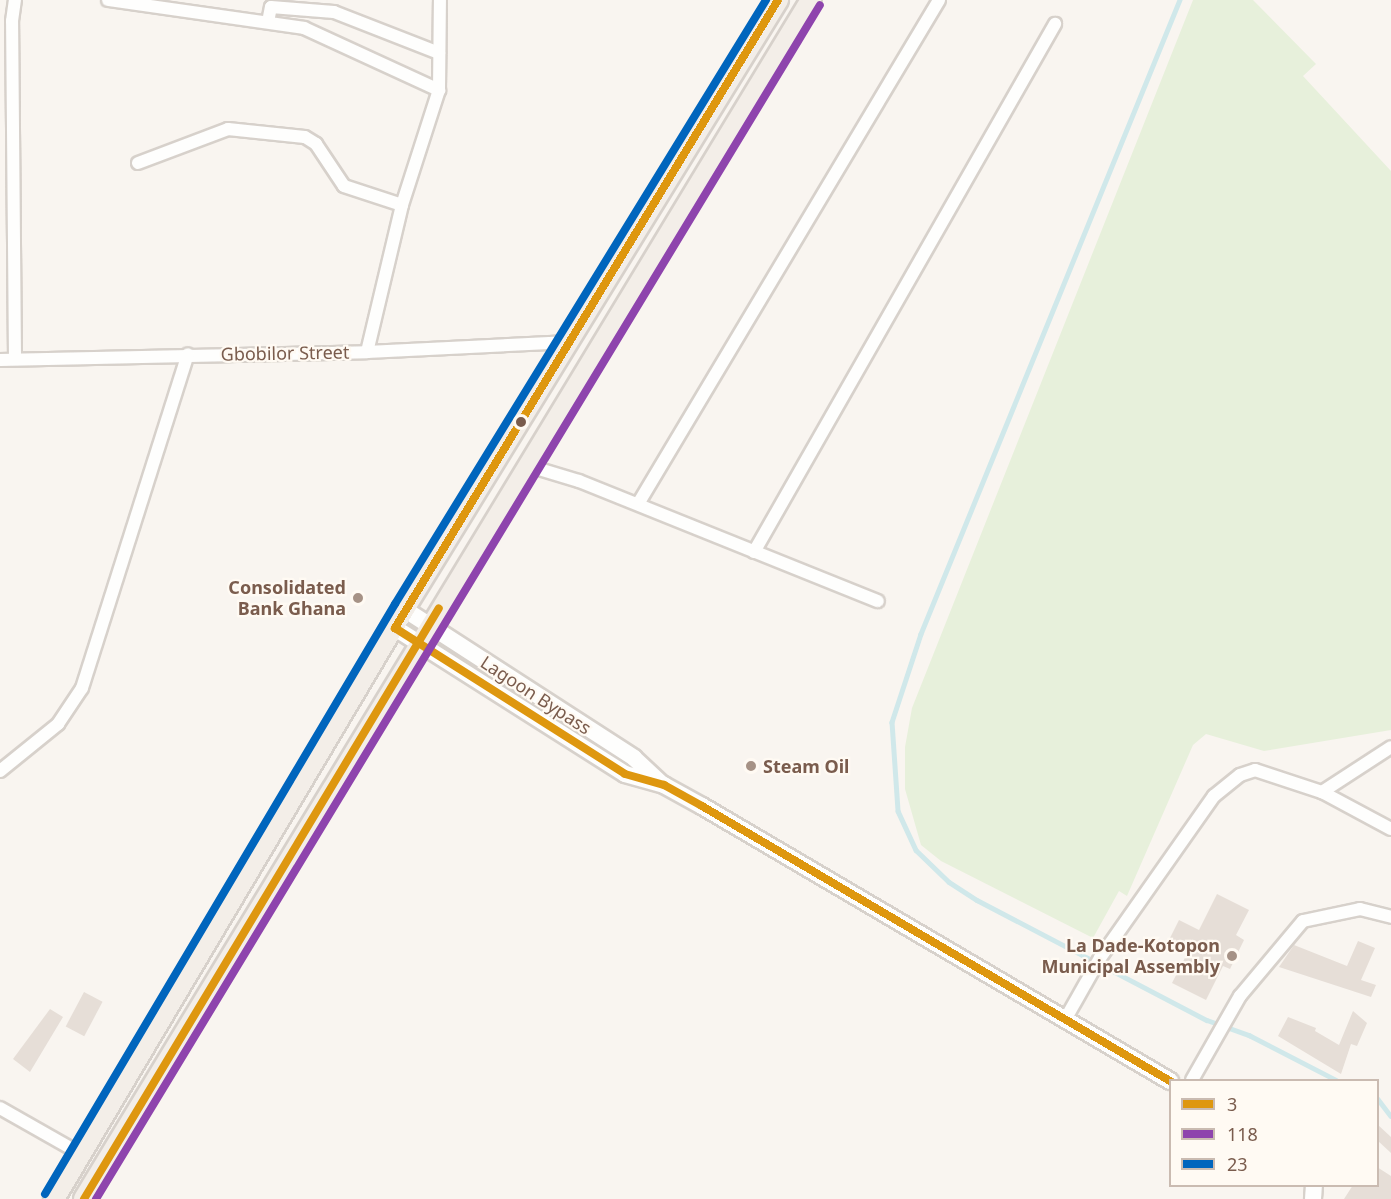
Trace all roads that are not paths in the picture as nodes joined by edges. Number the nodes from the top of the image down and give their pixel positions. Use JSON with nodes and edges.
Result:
{"nodes":[{"id":1,"x":15,"y":0,"type":"edge"},
{"id":2,"x":108,"y":0,"type":"edge"},
{"id":3,"x":440,"y":0,"type":"edge"},
{"id":4,"x":778,"y":0,"type":"edge"},
{"id":5,"x":811,"y":0,"type":"edge"},
{"id":6,"x":939,"y":0,"type":"edge"},
{"id":7,"x":268,"y":22,"type":"junction"},
{"id":8,"x":1055,"y":24,"type":"dead end"},
{"id":9,"x":439,"y":53,"type":"junction"},
{"id":10,"x":440,"y":90,"type":"junction"},
{"id":11,"x":138,"y":163,"type":"dead end"},
{"id":12,"x":402,"y":205,"type":"junction"},
{"id":13,"x":570,"y":342,"type":"junction"},
{"id":14,"x":367,"y":352,"type":"junction"},
{"id":15,"x":188,"y":354,"type":"junction"},
{"id":16,"x":15,"y":358,"type":"junction"},
{"id":17,"x":0,"y":360,"type":"edge"},
{"id":18,"x":529,"y":466,"type":"junction"},
{"id":19,"x":638,"y":504,"type":"junction"},
{"id":20,"x":754,"y":552,"type":"junction"},
{"id":21,"x":878,"y":601,"type":"dead end"},
{"id":22,"x":404,"y":609,"type":"junction"},
{"id":23,"x":428,"y":627,"type":"junction"},
{"id":24,"x":395,"y":628,"type":"junction"},
{"id":25,"x":418,"y":645,"type":"junction"},
{"id":26,"x":1391,"y":747,"type":"edge"},
{"id":27,"x":0,"y":771,"type":"edge"},
{"id":28,"x":664,"y":785,"type":"junction"},
{"id":29,"x":1322,"y":792,"type":"junction"},
{"id":30,"x":1391,"y":829,"type":"edge"},
{"id":31,"x":1391,"y":917,"type":"edge"},
{"id":32,"x":1066,"y":1018,"type":"junction"},
{"id":33,"x":1169,"y":1079,"type":"edge"},
{"id":34,"x":1193,"y":1079,"type":"edge"},
{"id":35,"x":0,"y":1108,"type":"edge"},
{"id":36,"x":81,"y":1154,"type":"junction"},
{"id":37,"x":54,"y":1199,"type":"edge"},
{"id":38,"x":84,"y":1199,"type":"edge"}],
"edges":[{"from":1,"to":16,"type":"street"},
{"from":2,"to":7,"type":"street"},
{"from":3,"to":9,"type":"street"},
{"from":4,"to":13,"type":"main road"},
{"from":5,"to":18,"type":"main road"},
{"from":6,"to":19,"type":"street"},
{"from":7,"to":9,"type":"street"},
{"from":7,"to":10,"type":"street"},
{"from":8,"to":20,"type":"street"},
{"from":9,"to":10,"type":"street"},
{"from":10,"to":12,"type":"street"},
{"from":11,"to":12,"type":"street"},
{"from":12,"to":14,"type":"street"},
{"from":13,"to":14,"type":"street","name":"Gbobilor Street"},
{"from":13,"to":22,"type":"main road"},
{"from":14,"to":15,"type":"street","name":"Gbobilor Street"},
{"from":15,"to":16,"type":"street","name":"Gbobilor Street"},
{"from":15,"to":27,"type":"street"},
{"from":16,"to":17,"type":"street","name":"Gbobilor Street"},
{"from":18,"to":19,"type":"street"},
{"from":18,"to":23,"type":"main road"},
{"from":19,"to":20,"type":"street"},
{"from":20,"to":21,"type":"street"},
{"from":22,"to":23,"type":"street","name":"Lagoon Bypass"},
{"from":22,"to":24,"type":"main road"},
{"from":23,"to":25,"type":"main road"},
{"from":23,"to":28,"type":"street","name":"Lagoon Bypass"},
{"from":24,"to":25,"type":"street","name":"Lagoon Bypass"},
{"from":24,"to":36,"type":"main road"},
{"from":25,"to":28,"type":"street","name":"Lagoon Bypass"},
{"from":25,"to":38,"type":"main road"},
{"from":26,"to":29,"type":"street"},
{"from":28,"to":32,"type":"street","name":"Lagoon Bypass"},
{"from":29,"to":30,"type":"street"},
{"from":29,"to":32,"type":"street"},
{"from":31,"to":34,"type":"street"},
{"from":32,"to":33,"type":"street","name":"Lagoon Bypass"},
{"from":35,"to":36,"type":"street"},
{"from":36,"to":37,"type":"main road"}]}
